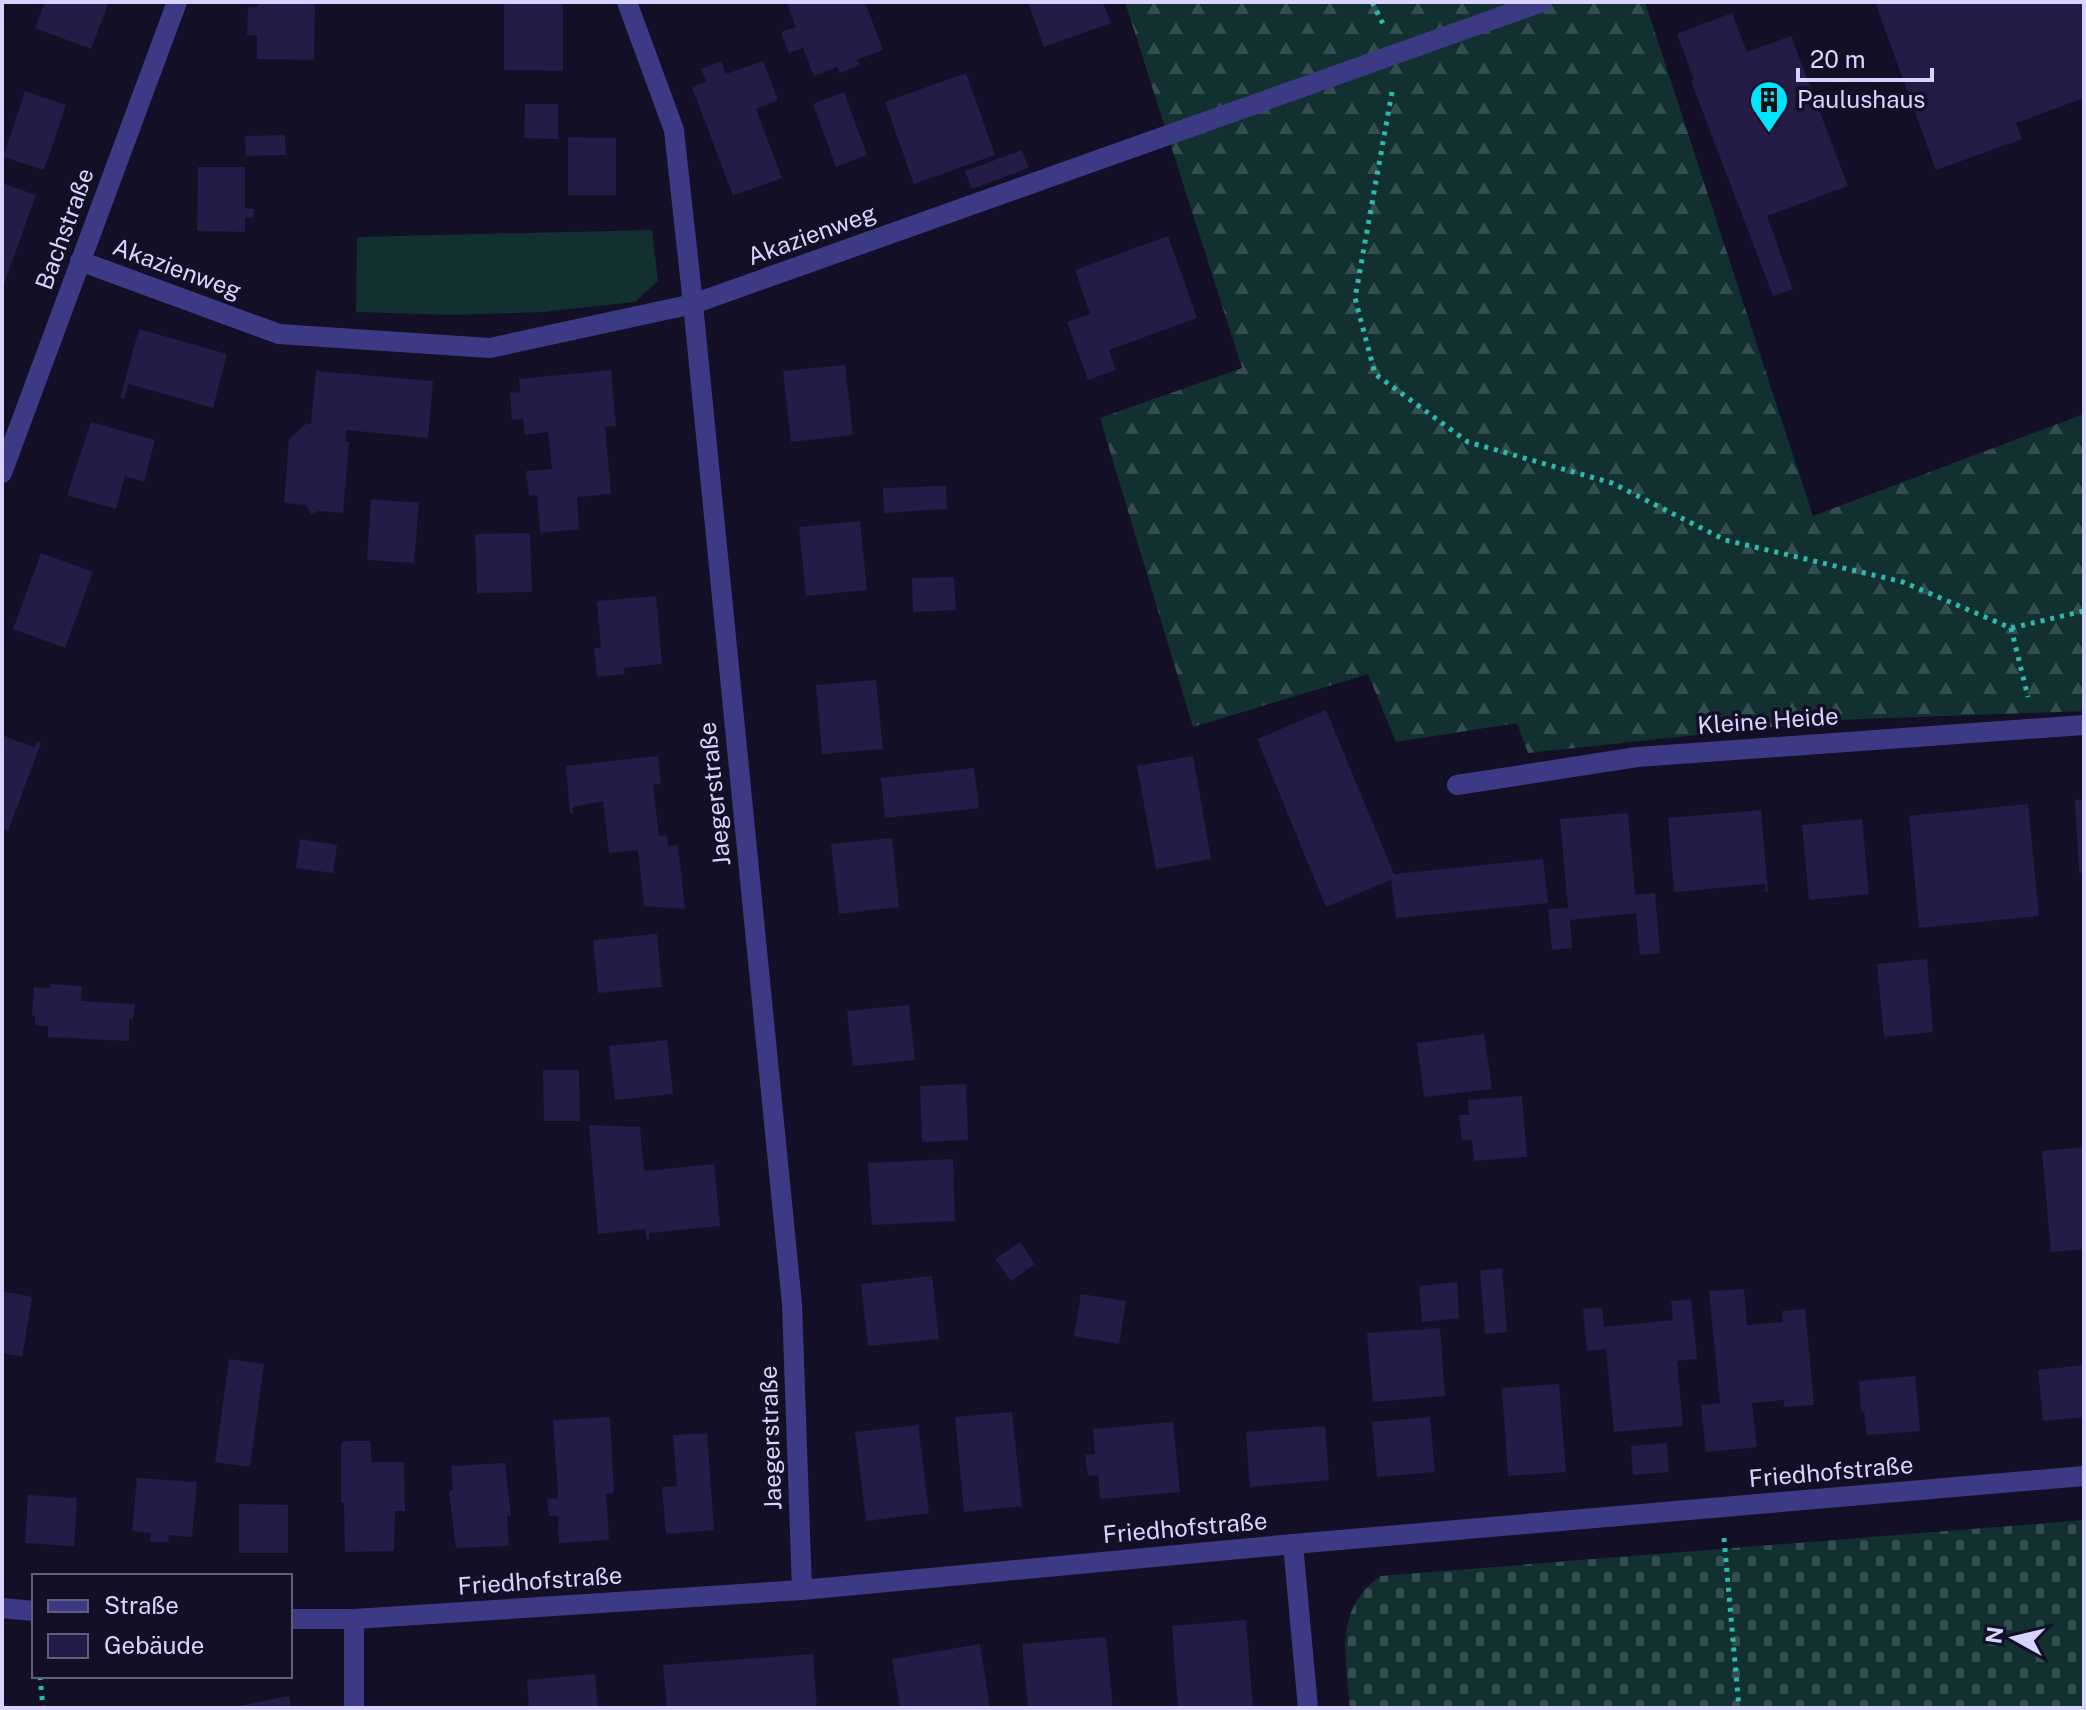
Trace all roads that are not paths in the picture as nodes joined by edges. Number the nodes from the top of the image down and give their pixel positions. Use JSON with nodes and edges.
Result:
{"nodes":[{"id":1,"x":177,"y":2,"type":"edge"},
{"id":2,"x":627,"y":2,"type":"edge"},
{"id":3,"x":1542,"y":2,"type":"edge"},
{"id":4,"x":80,"y":261,"type":"junction"},
{"id":5,"x":693,"y":304,"type":"junction"},
{"id":6,"x":2,"y":473,"type":"edge"},
{"id":7,"x":2084,"y":725,"type":"edge"},
{"id":8,"x":1457,"y":785,"type":"dead end"},
{"id":9,"x":2084,"y":1476,"type":"edge"},
{"id":10,"x":1293,"y":1544,"type":"junction"},
{"id":11,"x":802,"y":1590,"type":"junction"},
{"id":12,"x":2,"y":1608,"type":"edge"},
{"id":13,"x":32,"y":1611,"type":"edge"},
{"id":14,"x":292,"y":1619,"type":"edge"},
{"id":15,"x":354,"y":1619,"type":"junction"},
{"id":16,"x":354,"y":1708,"type":"edge"},
{"id":17,"x":1308,"y":1708,"type":"edge"}],
"edges":[{"from":1,"to":4,"type":"street","name":"Bachstraße"},
{"from":2,"to":5,"type":"street","name":"Jaegerstraße"},
{"from":3,"to":5,"type":"street","name":"Akazienweg"},
{"from":4,"to":5,"type":"street","name":"Akazienweg"},
{"from":4,"to":6,"type":"street","name":"Bachstraße"},
{"from":5,"to":11,"type":"street","name":"Jaegerstraße"},
{"from":7,"to":8,"type":"street","name":"Kleine Heide"},
{"from":9,"to":10,"type":"street","name":"Friedhofstraße"},
{"from":10,"to":11,"type":"street","name":"Friedhofstraße"},
{"from":10,"to":17,"type":"street"},
{"from":11,"to":15,"type":"street","name":"Friedhofstraße"},
{"from":12,"to":13,"type":"street"},
{"from":14,"to":15,"type":"street","name":"Friedhofstraße"},
{"from":15,"to":16,"type":"street"}]}
